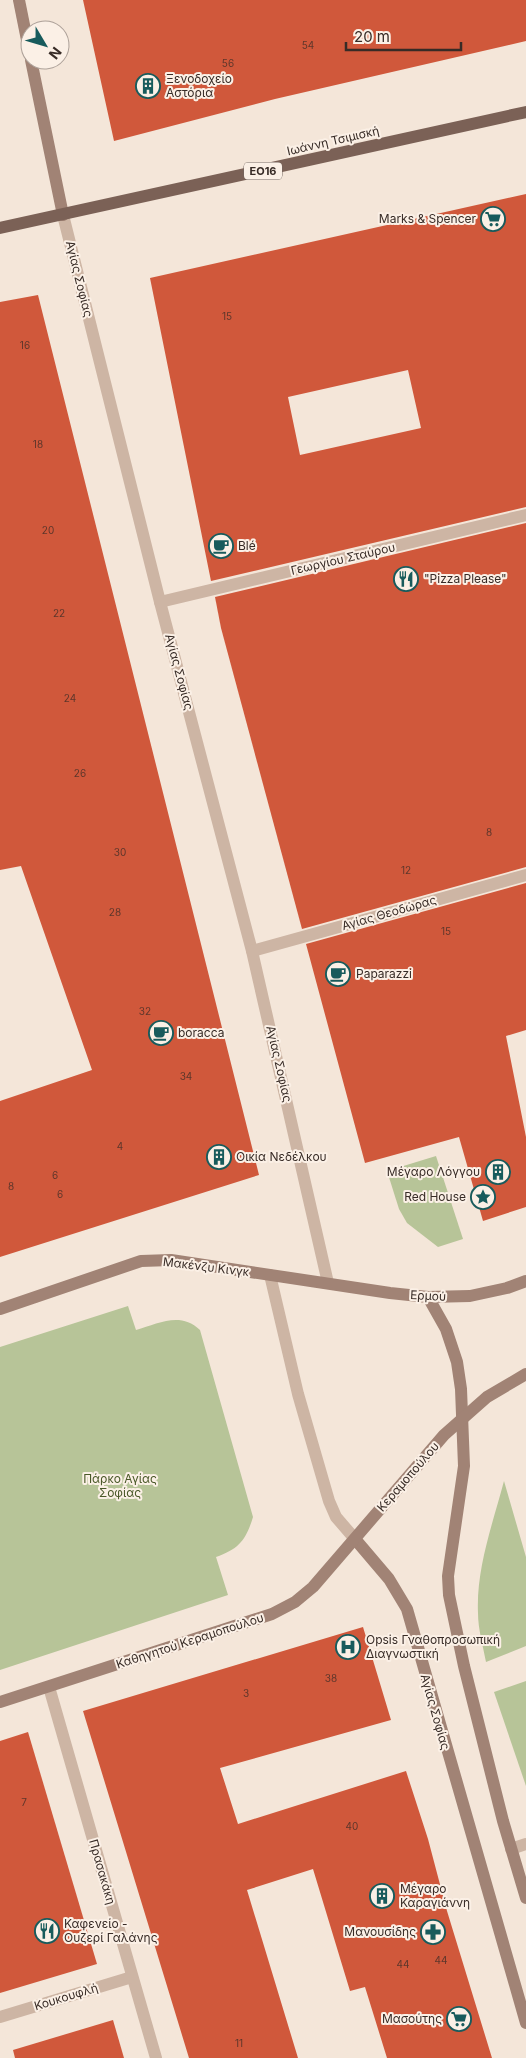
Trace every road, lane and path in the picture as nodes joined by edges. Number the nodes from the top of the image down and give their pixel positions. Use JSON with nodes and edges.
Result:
{"nodes":[{"id":1,"x":19,"y":0,"type":"edge"},
{"id":2,"x":23,"y":20,"type":"edge"},
{"id":3,"x":33,"y":70,"type":"edge"},
{"id":4,"x":526,"y":112,"type":"edge"},
{"id":5,"x":63,"y":215,"type":"junction"},
{"id":6,"x":0,"y":228,"type":"edge"},
{"id":7,"x":526,"y":515,"type":"edge"},
{"id":8,"x":160,"y":602,"type":"junction"},
{"id":9,"x":526,"y":874,"type":"edge"},
{"id":10,"x":252,"y":951,"type":"junction"},
{"id":11,"x":270,"y":1275,"type":"junction"},
{"id":12,"x":526,"y":1281,"type":"edge"},
{"id":13,"x":328,"y":1283,"type":"junction"},
{"id":14,"x":428,"y":1297,"type":"junction"},
{"id":15,"x":0,"y":1309,"type":"edge"},
{"id":16,"x":526,"y":1374,"type":"edge"},
{"id":17,"x":462,"y":1418,"type":"junction"},
{"id":18,"x":355,"y":1538,"type":"junction"},
{"id":19,"x":49,"y":1687,"type":"junction"},
{"id":20,"x":0,"y":1702,"type":"edge"},
{"id":21,"x":526,"y":1844,"type":"edge"},
{"id":22,"x":511,"y":1849,"type":"junction"},
{"id":23,"x":526,"y":1898,"type":"edge"},
{"id":24,"x":132,"y":1977,"type":"junction"},
{"id":25,"x":0,"y":2017,"type":"edge"},
{"id":26,"x":526,"y":2022,"type":"edge"},
{"id":27,"x":156,"y":2058,"type":"edge"}],
"edges":[{"from":1,"to":2,"type":"main road"},
{"from":3,"to":5,"type":"main road","name":"Αγίας Σοφίας"},
{"from":4,"to":5,"type":"main road","name":"Ιωάννη Τσιμισκή","number":"ΕΟ16"},
{"from":5,"to":6,"type":"main road","name":"Ιωάννη Τσιμισκή","number":"ΕΟ16"},
{"from":5,"to":8,"type":"street","name":"Αγίας Σοφίας"},
{"from":7,"to":8,"type":"street","name":"Γεωργίου Σταύρου"},
{"from":8,"to":10,"type":"street","name":"Αγίας Σοφίας"},
{"from":9,"to":10,"type":"street","name":"Αγίας Θεοδώρας"},
{"from":10,"to":13,"type":"street","name":"Αγίας Σοφίας"},
{"from":11,"to":13,"type":"main road","name":"Μακένζυ Κινγκ"},
{"from":11,"to":15,"type":"main road","name":"Μακένζυ Κινγκ"},
{"from":11,"to":18,"type":"street","name":"Αγίας Σοφίας"},
{"from":12,"to":14,"type":"main road","name":"Ερμού"},
{"from":13,"to":14,"type":"main road","name":"Ερμού"},
{"from":14,"to":17,"type":"main road"},
{"from":16,"to":17,"type":"main road"},
{"from":17,"to":18,"type":"main road","name":"Κεραμοπούλου"},
{"from":17,"to":22,"type":"main road"},
{"from":18,"to":19,"type":"main road","name":"Καθηγητού Κεραμοπούλου"},
{"from":18,"to":26,"type":"main road","name":"Αγίας Σοφίας"},
{"from":19,"to":20,"type":"main road","name":"Καθηγητού Κεραμοπούλου"},
{"from":19,"to":24,"type":"street","name":"Πρασακάκη"},
{"from":21,"to":22,"type":"street"},
{"from":22,"to":23,"type":"main road"},
{"from":24,"to":25,"type":"street","name":"Κουκουφλή"},
{"from":24,"to":27,"type":"street","name":"Πρασακάκη"}]}
